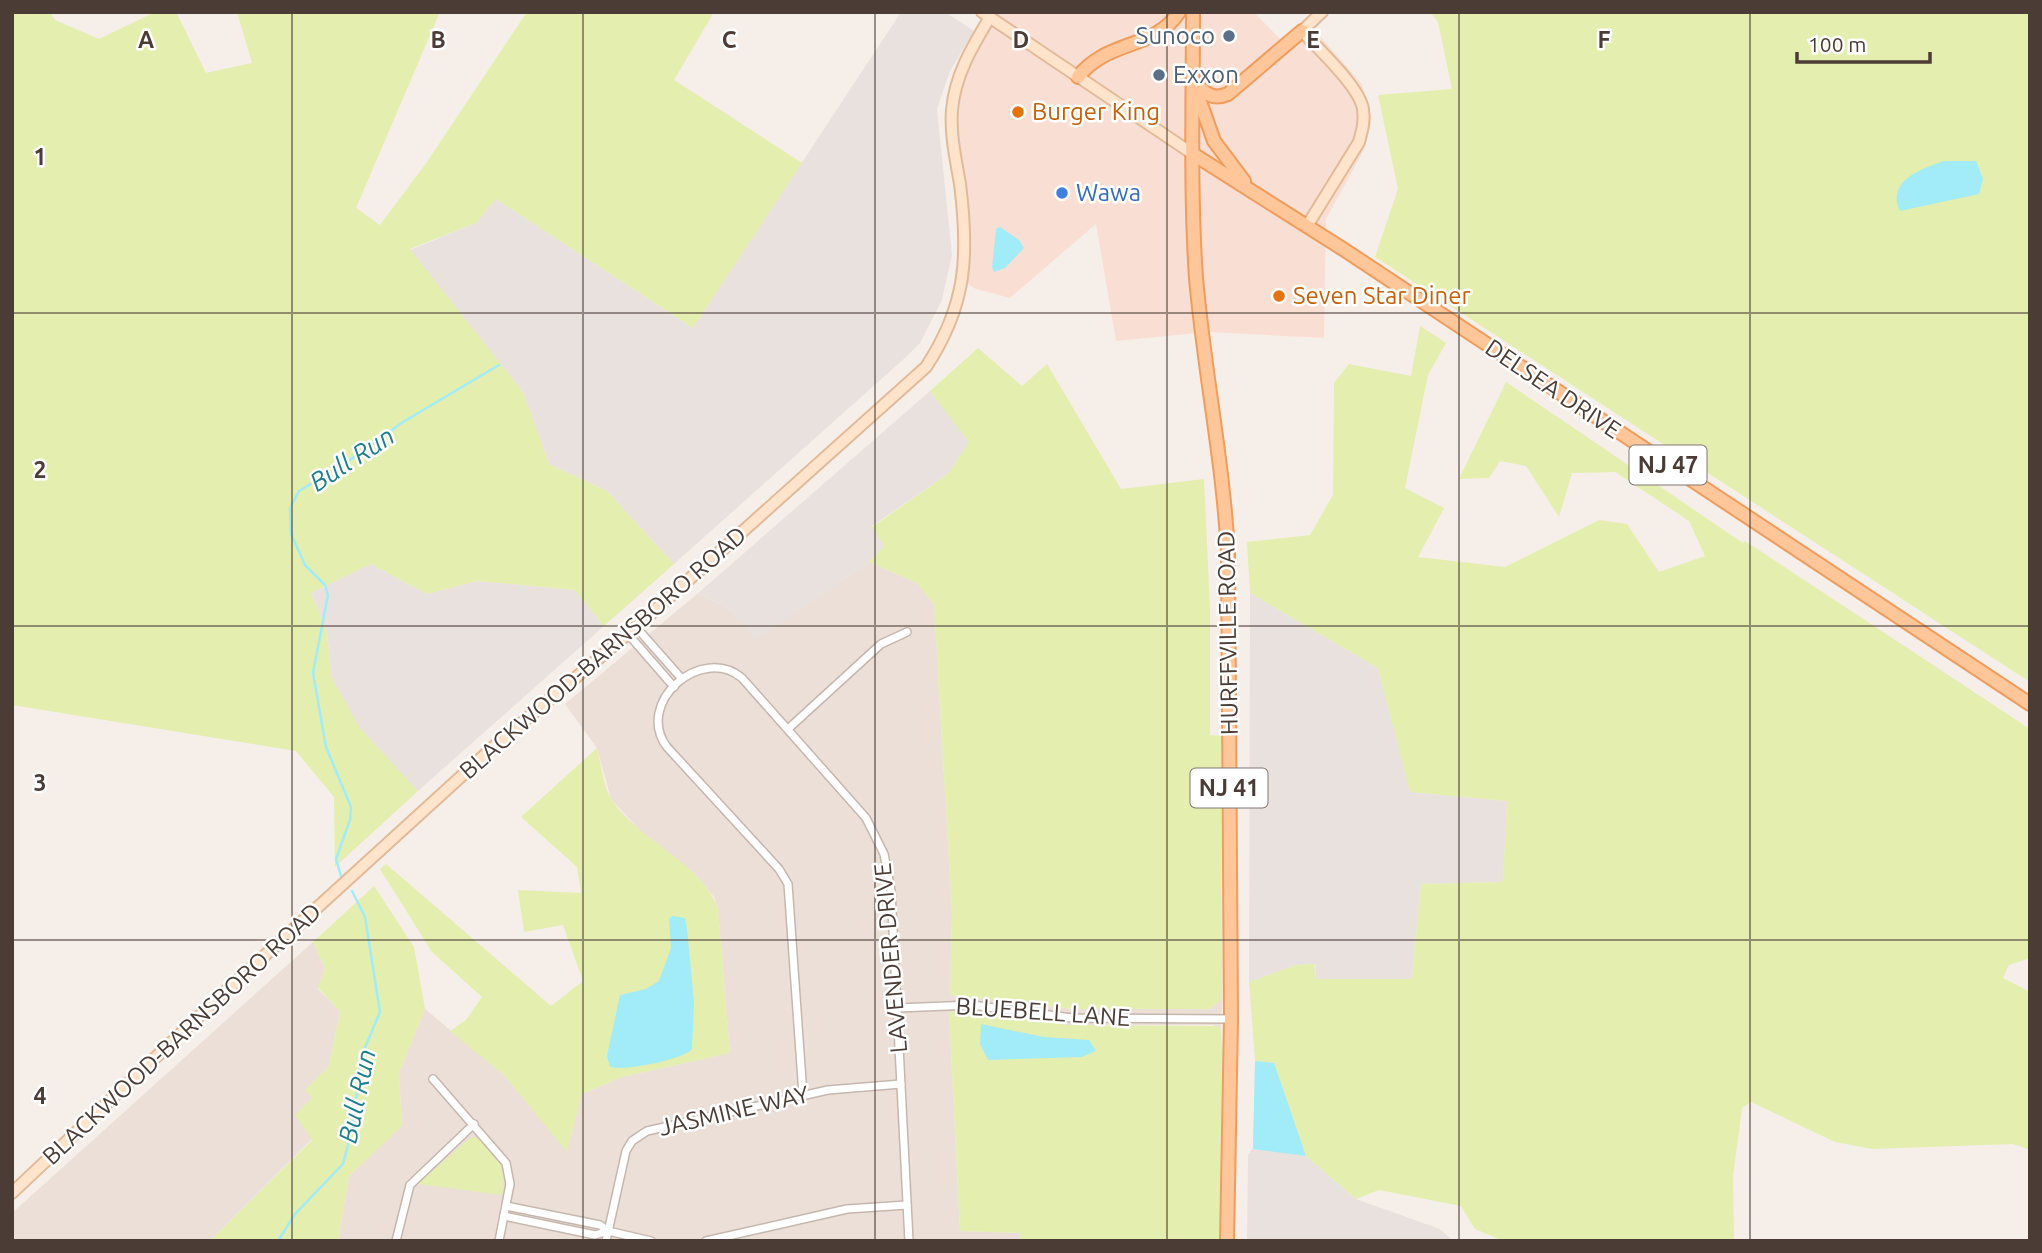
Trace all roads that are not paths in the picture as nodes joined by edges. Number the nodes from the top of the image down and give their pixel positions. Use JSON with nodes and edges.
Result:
{"nodes":[{"id":1,"x":1179,"y":12,"type":"edge"},
{"id":2,"x":1193,"y":12,"type":"edge"},
{"id":3,"x":1322,"y":12,"type":"edge"},
{"id":4,"x":986,"y":15,"type":"edge"},
{"id":5,"x":1301,"y":31,"type":"junction"},
{"id":6,"x":1078,"y":77,"type":"junction"},
{"id":7,"x":1193,"y":80,"type":"junction"},
{"id":8,"x":1193,"y":154,"type":"junction"},
{"id":9,"x":1251,"y":189,"type":"junction"},
{"id":10,"x":1307,"y":226,"type":"junction"},
{"id":11,"x":632,"y":630,"type":"junction"},
{"id":12,"x":907,"y":632,"type":"dead end"},
{"id":13,"x":682,"y":679,"type":"junction"},
{"id":14,"x":674,"y":687,"type":"junction"},
{"id":15,"x":2030,"y":704,"type":"edge"},
{"id":16,"x":788,"y":729,"type":"junction"},
{"id":17,"x":897,"y":1008,"type":"junction"},
{"id":18,"x":1231,"y":1019,"type":"junction"},
{"id":19,"x":433,"y":1079,"type":"dead end"},
{"id":20,"x":901,"y":1084,"type":"junction"},
{"id":21,"x":803,"y":1095,"type":"junction"},
{"id":22,"x":474,"y":1124,"type":"junction"},
{"id":23,"x":12,"y":1193,"type":"edge"},
{"id":24,"x":907,"y":1205,"type":"junction"},
{"id":25,"x":506,"y":1206,"type":"junction"},
{"id":26,"x":505,"y":1216,"type":"junction"},
{"id":27,"x":608,"y":1231,"type":"junction"},
{"id":28,"x":396,"y":1241,"type":"edge"},
{"id":29,"x":499,"y":1241,"type":"edge"},
{"id":30,"x":606,"y":1241,"type":"edge"},
{"id":31,"x":651,"y":1241,"type":"edge"},
{"id":32,"x":706,"y":1241,"type":"edge"},
{"id":33,"x":909,"y":1241,"type":"edge"},
{"id":34,"x":1227,"y":1241,"type":"edge"}],
"edges":[{"from":1,"to":6,"type":"main road"},
{"from":2,"to":7,"type":"main road","number":"NJ 47"},
{"from":3,"to":5,"type":"main road"},
{"from":4,"to":6,"type":"main road"},
{"from":4,"to":11,"type":"main road","name":"BLACKWOOD-BARNSBORO ROAD"},
{"from":5,"to":7,"type":"main road"},
{"from":5,"to":10,"type":"main road"},
{"from":6,"to":8,"type":"main road"},
{"from":7,"to":8,"type":"main road","number":"NJ 47"},
{"from":7,"to":9,"type":"main road","number":"NJ 47"},
{"from":8,"to":9,"type":"main road","name":"DELSEA DRIVE","number":"NJ 47"},
{"from":8,"to":18,"type":"main road","name":"HURFFVILLE ROAD","number":"NJ 41"},
{"from":9,"to":10,"type":"main road","name":"DELSEA DRIVE","number":"NJ 47"},
{"from":10,"to":15,"type":"main road","name":"DELSEA DRIVE","number":"NJ 47"},
{"from":11,"to":13,"type":"street"},
{"from":11,"to":14,"type":"street"},
{"from":11,"to":23,"type":"main road","name":"BLACKWOOD-BARNSBORO ROAD"},
{"from":12,"to":16,"type":"street"},
{"from":13,"to":14,"type":"street","name":"LAVENDER DRIVE"},
{"from":13,"to":16,"type":"street","name":"LAVENDER DRIVE"},
{"from":14,"to":21,"type":"street","name":"LAVENDER DRIVE"},
{"from":16,"to":17,"type":"street","name":"LAVENDER DRIVE"},
{"from":17,"to":18,"type":"street","name":"BLUEBELL LANE"},
{"from":17,"to":20,"type":"street","name":"LAVENDER DRIVE"},
{"from":18,"to":34,"type":"main road","name":"HURFFVILLE ROAD","number":"NJ 41"},
{"from":19,"to":22,"type":"street"},
{"from":20,"to":21,"type":"street","name":"JASMINE WAY"},
{"from":20,"to":24,"type":"street","name":"LAVENDER DRIVE"},
{"from":21,"to":27,"type":"street","name":"JASMINE WAY"},
{"from":22,"to":25,"type":"street"},
{"from":22,"to":28,"type":"street"},
{"from":24,"to":32,"type":"street"},
{"from":24,"to":33,"type":"street","name":"LAVENDER DRIVE"},
{"from":25,"to":26,"type":"street"},
{"from":25,"to":27,"type":"street"},
{"from":26,"to":27,"type":"street"},
{"from":26,"to":29,"type":"street"},
{"from":27,"to":30,"type":"street","name":"JASMINE WAY"},
{"from":27,"to":31,"type":"street"}]}
